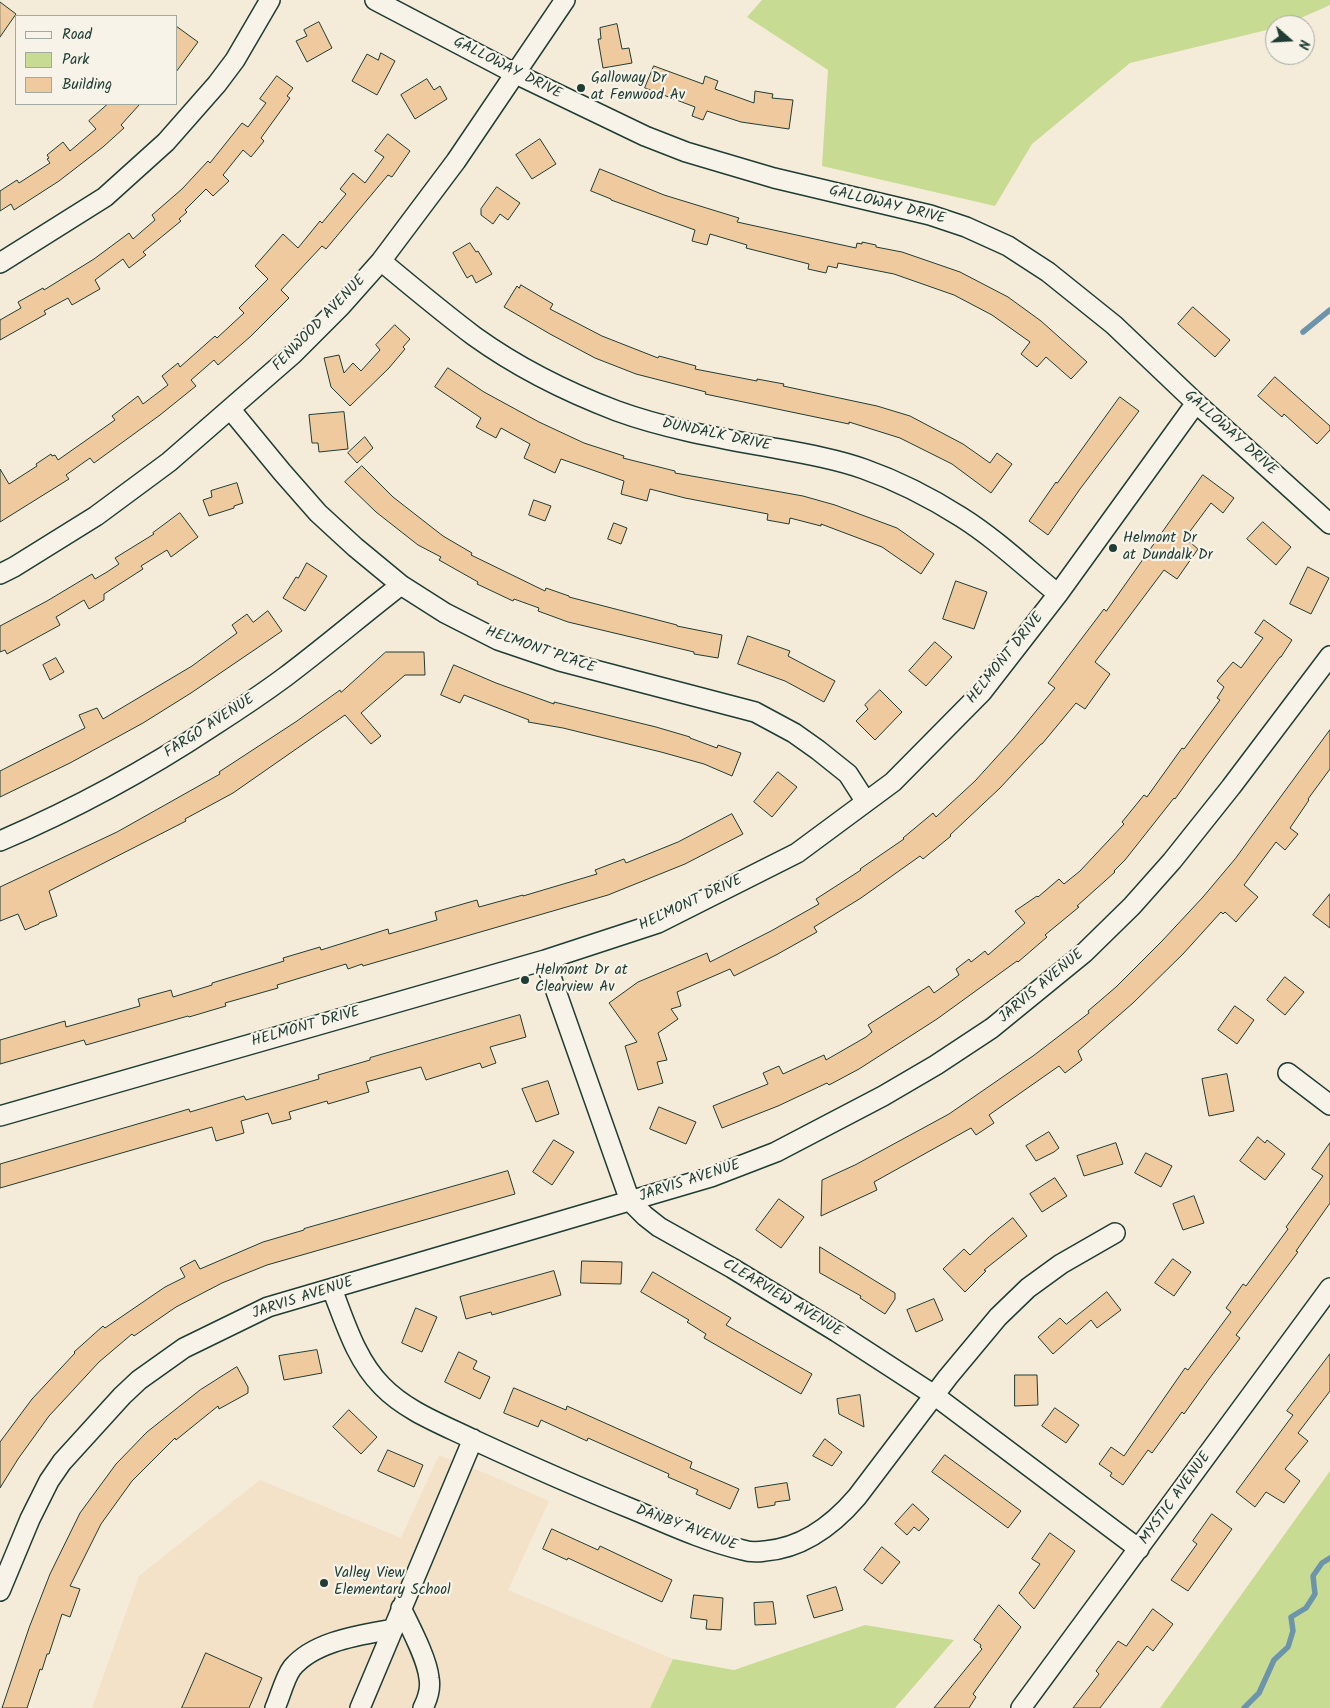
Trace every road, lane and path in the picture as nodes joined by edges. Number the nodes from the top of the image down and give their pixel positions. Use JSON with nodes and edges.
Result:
{"nodes":[{"id":1,"x":270,"y":0,"type":"edge"},
{"id":2,"x":375,"y":0,"type":"edge"},
{"id":3,"x":565,"y":0,"type":"edge"},
{"id":4,"x":516,"y":74,"type":"junction"},
{"id":5,"x":381,"y":260,"type":"junction"},
{"id":6,"x":0,"y":263,"type":"edge"},
{"id":7,"x":1196,"y":403,"type":"junction"},
{"id":8,"x":231,"y":410,"type":"junction"},
{"id":9,"x":1330,"y":524,"type":"edge"},
{"id":10,"x":0,"y":574,"type":"edge"},
{"id":11,"x":401,"y":585,"type":"junction"},
{"id":12,"x":1058,"y":594,"type":"junction"},
{"id":13,"x":1330,"y":656,"type":"edge"},
{"id":14,"x":866,"y":802,"type":"junction"},
{"id":15,"x":0,"y":840,"type":"edge"},
{"id":16,"x":545,"y":960,"type":"junction"},
{"id":17,"x":1288,"y":1073,"type":"dead end"},
{"id":18,"x":1330,"y":1105,"type":"edge"},
{"id":19,"x":0,"y":1116,"type":"edge"},
{"id":20,"x":630,"y":1201,"type":"junction"},
{"id":21,"x":1116,"y":1233,"type":"dead end"},
{"id":22,"x":1330,"y":1288,"type":"edge"},
{"id":23,"x":332,"y":1289,"type":"junction"},
{"id":24,"x":934,"y":1395,"type":"junction"},
{"id":25,"x":473,"y":1439,"type":"junction"},
{"id":26,"x":1139,"y":1549,"type":"junction"},
{"id":27,"x":0,"y":1591,"type":"edge"},
{"id":28,"x":401,"y":1608,"type":"junction"},
{"id":29,"x":393,"y":1629,"type":"junction"},
{"id":30,"x":275,"y":1708,"type":"edge"},
{"id":31,"x":360,"y":1708,"type":"edge"},
{"id":32,"x":423,"y":1708,"type":"edge"},
{"id":33,"x":1021,"y":1708,"type":"edge"}],
"edges":[{"from":1,"to":6,"type":"street"},
{"from":2,"to":4,"type":"street","name":"GALLOWAY DRIVE"},
{"from":3,"to":4,"type":"street","name":"FENWOOD AVENUE"},
{"from":4,"to":5,"type":"street","name":"FENWOOD AVENUE"},
{"from":4,"to":7,"type":"street","name":"GALLOWAY DRIVE"},
{"from":5,"to":8,"type":"street","name":"FENWOOD AVENUE"},
{"from":5,"to":12,"type":"street","name":"DUNDALK DRIVE"},
{"from":7,"to":9,"type":"street","name":"GALLOWAY DRIVE"},
{"from":7,"to":12,"type":"street","name":"HELMONT DRIVE"},
{"from":8,"to":10,"type":"street","name":"FENWOOD AVENUE"},
{"from":8,"to":11,"type":"street","name":"HELMONT PLACE"},
{"from":11,"to":14,"type":"street","name":"HELMONT PLACE"},
{"from":11,"to":15,"type":"street","name":"FARGO AVENUE"},
{"from":12,"to":14,"type":"street","name":"HELMONT DRIVE"},
{"from":13,"to":20,"type":"street","name":"JARVIS AVENUE"},
{"from":14,"to":16,"type":"street","name":"HELMONT DRIVE"},
{"from":16,"to":19,"type":"street","name":"HELMONT DRIVE"},
{"from":16,"to":20,"type":"street","name":"CLEARVIEW AVENUE"},
{"from":17,"to":18,"type":"street"},
{"from":20,"to":23,"type":"street","name":"JARVIS AVENUE"},
{"from":20,"to":24,"type":"street","name":"CLEARVIEW AVENUE"},
{"from":21,"to":24,"type":"street","name":"DANBY AVENUE"},
{"from":22,"to":26,"type":"street","name":"MYSTIC AVENUE"},
{"from":23,"to":25,"type":"street","name":"DANBY AVENUE"},
{"from":23,"to":27,"type":"street","name":"JARVIS AVENUE"},
{"from":24,"to":25,"type":"street","name":"DANBY AVENUE"},
{"from":24,"to":26,"type":"street","name":"CLEARVIEW AVENUE"},
{"from":25,"to":28,"type":"street"},
{"from":26,"to":33,"type":"street","name":"MYSTIC AVENUE"},
{"from":28,"to":29,"type":"street"},
{"from":28,"to":32,"type":"street"},
{"from":29,"to":30,"type":"street"},
{"from":29,"to":31,"type":"street"}]}
